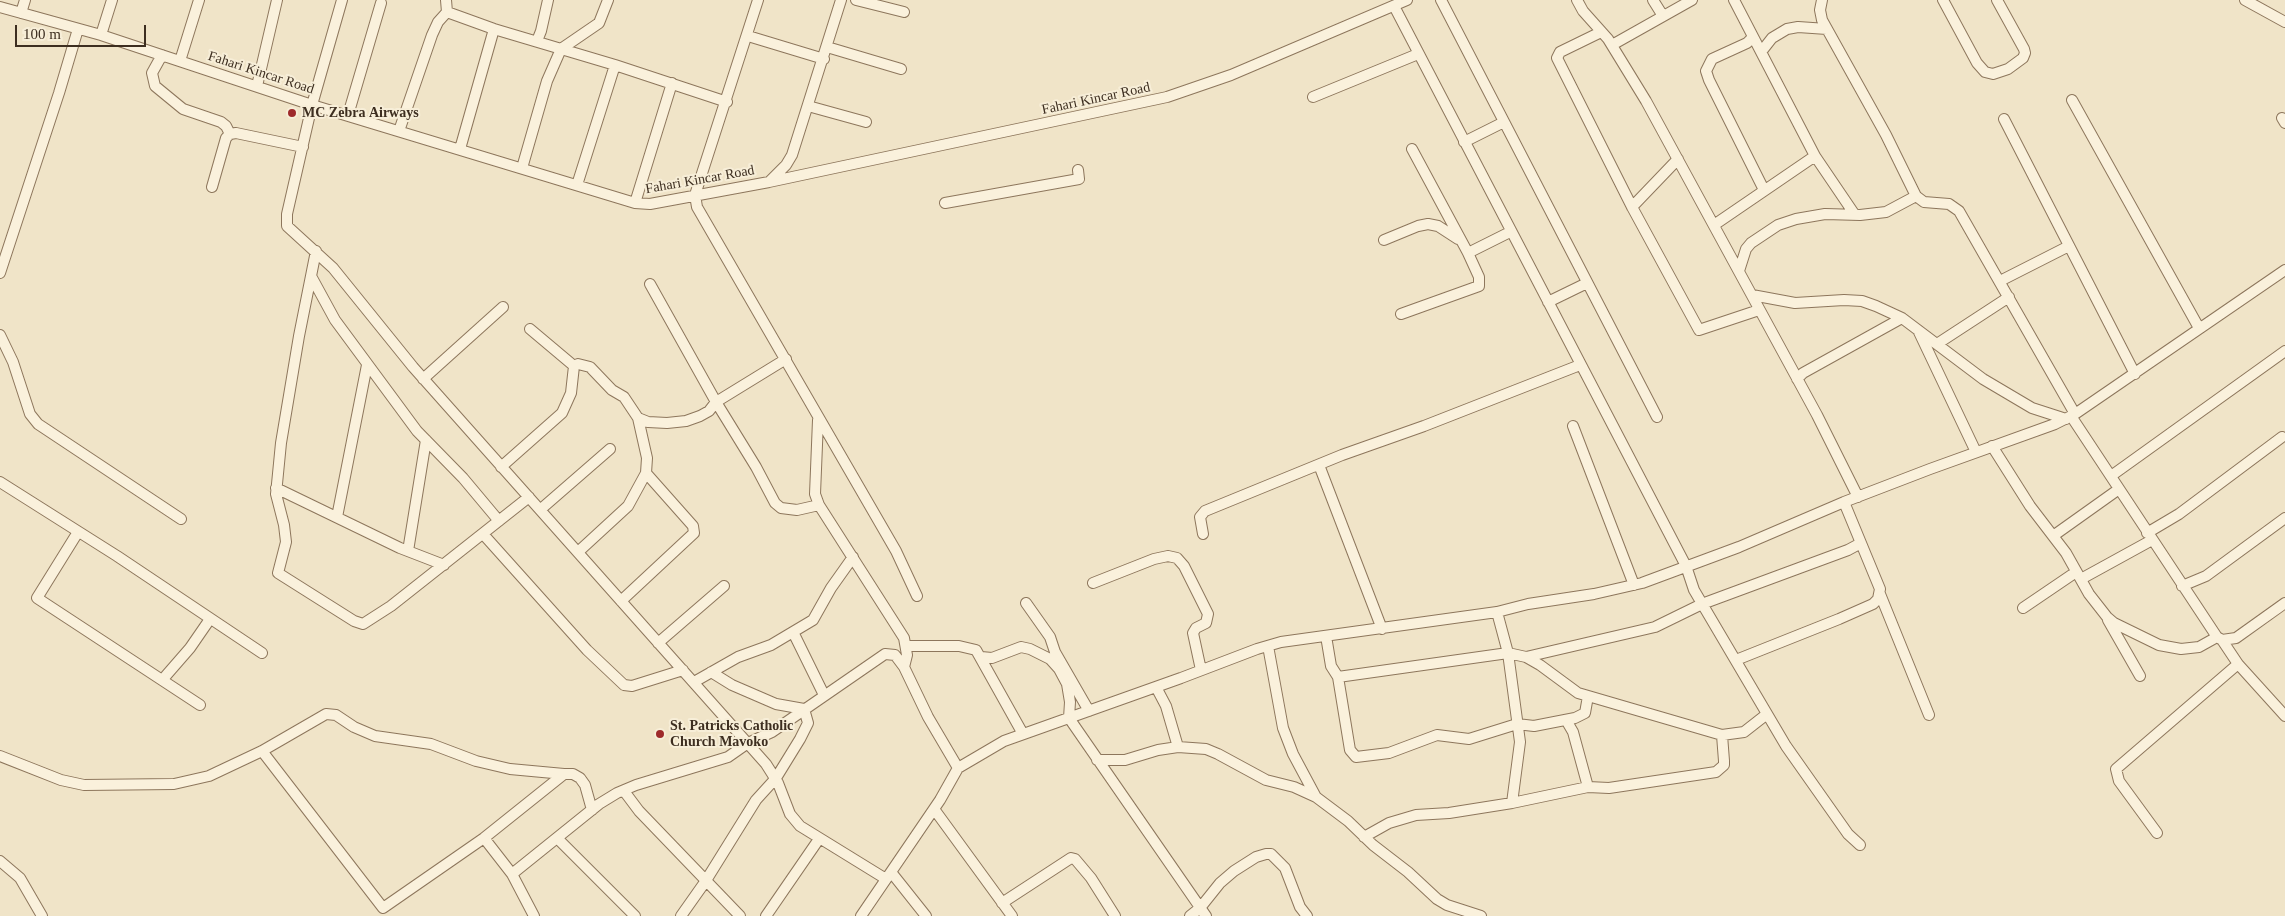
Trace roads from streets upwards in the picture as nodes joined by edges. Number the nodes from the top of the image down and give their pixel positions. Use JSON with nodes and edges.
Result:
{"nodes":[{"id":1,"x":25,"y":0,"type":"edge"},
{"id":2,"x":112,"y":0,"type":"edge"},
{"id":3,"x":199,"y":0,"type":"edge"},
{"id":4,"x":277,"y":0,"type":"edge"},
{"id":5,"x":342,"y":0,"type":"edge"},
{"id":6,"x":446,"y":0,"type":"edge"},
{"id":7,"x":548,"y":0,"type":"edge"},
{"id":8,"x":608,"y":0,"type":"edge"},
{"id":9,"x":841,"y":0,"type":"edge"},
{"id":10,"x":856,"y":0,"type":"edge"},
{"id":11,"x":1407,"y":0,"type":"edge"},
{"id":12,"x":1441,"y":0,"type":"edge"},
{"id":13,"x":1577,"y":0,"type":"edge"},
{"id":14,"x":1653,"y":0,"type":"edge"},
{"id":15,"x":1692,"y":0,"type":"edge"},
{"id":16,"x":1734,"y":0,"type":"edge"},
{"id":17,"x":1943,"y":0,"type":"edge"},
{"id":18,"x":1997,"y":0,"type":"edge"},
{"id":19,"x":2245,"y":0,"type":"edge"},
{"id":20,"x":755,"y":1,"type":"edge"},
{"id":21,"x":1824,"y":1,"type":"edge"},
{"id":22,"x":381,"y":3,"type":"dead end"},
{"id":23,"x":1394,"y":6,"type":"junction"},
{"id":24,"x":0,"y":7,"type":"edge"},
{"id":25,"x":447,"y":12,"type":"junction"},
{"id":26,"x":904,"y":12,"type":"dead end"},
{"id":27,"x":21,"y":13,"type":"junction"},
{"id":28,"x":1663,"y":16,"type":"junction"},
{"id":29,"x":2285,"y":22,"type":"edge"},
{"id":30,"x":78,"y":29,"type":"junction"},
{"id":31,"x":494,"y":29,"type":"junction"},
{"id":32,"x":1828,"y":29,"type":"junction"},
{"id":33,"x":1601,"y":32,"type":"junction"},
{"id":34,"x":101,"y":35,"type":"junction"},
{"id":35,"x":748,"y":36,"type":"junction"},
{"id":36,"x":1753,"y":37,"type":"junction"},
{"id":37,"x":537,"y":40,"type":"junction"},
{"id":38,"x":1612,"y":45,"type":"junction"},
{"id":39,"x":827,"y":47,"type":"junction"},
{"id":40,"x":561,"y":49,"type":"junction"},
{"id":41,"x":1761,"y":52,"type":"junction"},
{"id":42,"x":1418,"y":54,"type":"junction"},
{"id":43,"x":162,"y":55,"type":"junction"},
{"id":44,"x":824,"y":59,"type":"junction"},
{"id":45,"x":180,"y":61,"type":"junction"},
{"id":46,"x":615,"y":64,"type":"junction"},
{"id":47,"x":901,"y":69,"type":"dead end"},
{"id":48,"x":672,"y":83,"type":"junction"},
{"id":49,"x":257,"y":86,"type":"junction"},
{"id":50,"x":1313,"y":97,"type":"dead end"},
{"id":51,"x":2072,"y":100,"type":"dead end"},
{"id":52,"x":727,"y":102,"type":"junction"},
{"id":53,"x":312,"y":104,"type":"junction"},
{"id":54,"x":808,"y":106,"type":"junction"},
{"id":55,"x":348,"y":115,"type":"junction"},
{"id":56,"x":2004,"y":120,"type":"dead end"},
{"id":57,"x":866,"y":122,"type":"dead end"},
{"id":58,"x":1504,"y":122,"type":"junction"},
{"id":59,"x":399,"y":131,"type":"junction"},
{"id":60,"x":230,"y":134,"type":"junction"},
{"id":61,"x":1464,"y":142,"type":"junction"},
{"id":62,"x":303,"y":147,"type":"junction"},
{"id":63,"x":1412,"y":149,"type":"dead end"},
{"id":64,"x":460,"y":150,"type":"junction"},
{"id":65,"x":1815,"y":156,"type":"junction"},
{"id":66,"x":1678,"y":159,"type":"junction"},
{"id":67,"x":522,"y":168,"type":"junction"},
{"id":68,"x":1078,"y":170,"type":"dead end"},
{"id":69,"x":769,"y":182,"type":"junction"},
{"id":70,"x":577,"y":185,"type":"junction"},
{"id":71,"x":212,"y":187,"type":"dead end"},
{"id":72,"x":1764,"y":190,"type":"junction"},
{"id":73,"x":695,"y":195,"type":"junction"},
{"id":74,"x":1916,"y":196,"type":"junction"},
{"id":75,"x":635,"y":203,"type":"junction"},
{"id":76,"x":945,"y":203,"type":"dead end"},
{"id":77,"x":1632,"y":207,"type":"junction"},
{"id":78,"x":1855,"y":215,"type":"junction"},
{"id":79,"x":1714,"y":225,"type":"junction"},
{"id":80,"x":1510,"y":232,"type":"junction"},
{"id":81,"x":1384,"y":240,"type":"dead end"},
{"id":82,"x":1459,"y":240,"type":"junction"},
{"id":83,"x":2069,"y":246,"type":"junction"},
{"id":84,"x":316,"y":251,"type":"junction"},
{"id":85,"x":1468,"y":253,"type":"junction"},
{"id":86,"x":2285,"y":270,"type":"edge"},
{"id":87,"x":1738,"y":271,"type":"junction"},
{"id":88,"x":0,"y":273,"type":"edge"},
{"id":89,"x":311,"y":276,"type":"junction"},
{"id":90,"x":2000,"y":281,"type":"junction"},
{"id":91,"x":1587,"y":283,"type":"junction"},
{"id":92,"x":650,"y":284,"type":"dead end"},
{"id":93,"x":1752,"y":295,"type":"junction"},
{"id":94,"x":2009,"y":297,"type":"junction"},
{"id":95,"x":1548,"y":302,"type":"junction"},
{"id":96,"x":503,"y":306,"type":"dead end"},
{"id":97,"x":1759,"y":310,"type":"junction"},
{"id":98,"x":1401,"y":314,"type":"dead end"},
{"id":99,"x":1902,"y":318,"type":"junction"},
{"id":100,"x":2199,"y":328,"type":"junction"},
{"id":101,"x":530,"y":329,"type":"dead end"},
{"id":102,"x":1918,"y":329,"type":"junction"},
{"id":103,"x":0,"y":335,"type":"edge"},
{"id":104,"x":1937,"y":344,"type":"junction"},
{"id":105,"x":2285,"y":351,"type":"edge"},
{"id":106,"x":786,"y":360,"type":"junction"},
{"id":107,"x":368,"y":365,"type":"junction"},
{"id":108,"x":1580,"y":365,"type":"junction"},
{"id":109,"x":574,"y":366,"type":"junction"},
{"id":110,"x":2134,"y":374,"type":"junction"},
{"id":111,"x":423,"y":378,"type":"junction"},
{"id":112,"x":1797,"y":380,"type":"junction"},
{"id":113,"x":716,"y":402,"type":"junction"},
{"id":114,"x":2071,"y":416,"type":"junction"},
{"id":115,"x":1657,"y":417,"type":"dead end"},
{"id":116,"x":638,"y":418,"type":"junction"},
{"id":117,"x":818,"y":419,"type":"junction"},
{"id":118,"x":1572,"y":426,"type":"dead end"},
{"id":119,"x":2282,"y":437,"type":"dead end"},
{"id":120,"x":426,"y":440,"type":"junction"},
{"id":121,"x":1992,"y":446,"type":"junction"},
{"id":122,"x":610,"y":449,"type":"dead end"},
{"id":123,"x":1976,"y":452,"type":"junction"},
{"id":124,"x":1319,"y":465,"type":"junction"},
{"id":125,"x":501,"y":466,"type":"junction"},
{"id":126,"x":646,"y":473,"type":"junction"},
{"id":127,"x":2111,"y":476,"type":"junction"},
{"id":128,"x":0,"y":482,"type":"edge"},
{"id":129,"x":276,"y":488,"type":"junction"},
{"id":130,"x":2120,"y":489,"type":"junction"},
{"id":131,"x":529,"y":497,"type":"junction"},
{"id":132,"x":1858,"y":497,"type":"junction"},
{"id":133,"x":1844,"y":502,"type":"junction"},
{"id":134,"x":818,"y":505,"type":"junction"},
{"id":135,"x":541,"y":509,"type":"junction"},
{"id":136,"x":337,"y":517,"type":"junction"},
{"id":137,"x":2285,"y":518,"type":"edge"},
{"id":138,"x":181,"y":519,"type":"dead end"},
{"id":139,"x":499,"y":521,"type":"junction"},
{"id":140,"x":78,"y":532,"type":"junction"},
{"id":141,"x":483,"y":534,"type":"junction"},
{"id":142,"x":1204,"y":534,"type":"dead end"},
{"id":143,"x":2053,"y":536,"type":"junction"},
{"id":144,"x":2150,"y":537,"type":"junction"},
{"id":145,"x":1861,"y":542,"type":"junction"},
{"id":146,"x":408,"y":551,"type":"junction"},
{"id":147,"x":578,"y":552,"type":"junction"},
{"id":148,"x":853,"y":557,"type":"junction"},
{"id":149,"x":444,"y":565,"type":"junction"},
{"id":150,"x":1686,"y":566,"type":"junction"},
{"id":151,"x":2078,"y":576,"type":"junction"},
{"id":152,"x":1093,"y":583,"type":"dead end"},
{"id":153,"x":1634,"y":584,"type":"junction"},
{"id":154,"x":724,"y":586,"type":"dead end"},
{"id":155,"x":2182,"y":586,"type":"junction"},
{"id":156,"x":1880,"y":594,"type":"junction"},
{"id":157,"x":918,"y":596,"type":"dead end"},
{"id":158,"x":621,"y":601,"type":"junction"},
{"id":159,"x":1026,"y":603,"type":"dead end"},
{"id":160,"x":2285,"y":603,"type":"edge"},
{"id":161,"x":1702,"y":604,"type":"junction"},
{"id":162,"x":2023,"y":608,"type":"dead end"},
{"id":163,"x":1497,"y":612,"type":"junction"},
{"id":164,"x":2106,"y":617,"type":"junction"},
{"id":165,"x":210,"y":619,"type":"junction"},
{"id":166,"x":1382,"y":629,"type":"junction"},
{"id":167,"x":793,"y":632,"type":"junction"},
{"id":168,"x":1326,"y":636,"type":"junction"},
{"id":169,"x":2219,"y":638,"type":"junction"},
{"id":170,"x":658,"y":642,"type":"junction"},
{"id":171,"x":907,"y":646,"type":"junction"},
{"id":172,"x":1268,"y":646,"type":"junction"},
{"id":173,"x":1508,"y":653,"type":"junction"},
{"id":174,"x":262,"y":654,"type":"dead end"},
{"id":175,"x":981,"y":657,"type":"junction"},
{"id":176,"x":1526,"y":657,"type":"junction"},
{"id":177,"x":1736,"y":660,"type":"junction"},
{"id":178,"x":2238,"y":664,"type":"junction"},
{"id":179,"x":904,"y":667,"type":"junction"},
{"id":180,"x":683,"y":670,"type":"junction"},
{"id":181,"x":1200,"y":670,"type":"junction"},
{"id":182,"x":711,"y":672,"type":"junction"},
{"id":183,"x":2140,"y":676,"type":"dead end"},
{"id":184,"x":1338,"y":677,"type":"junction"},
{"id":185,"x":163,"y":679,"type":"junction"},
{"id":186,"x":694,"y":682,"type":"junction"},
{"id":187,"x":1156,"y":687,"type":"junction"},
{"id":188,"x":824,"y":695,"type":"junction"},
{"id":189,"x":1588,"y":696,"type":"junction"},
{"id":190,"x":200,"y":704,"type":"dead end"},
{"id":191,"x":804,"y":709,"type":"junction"},
{"id":192,"x":1089,"y":711,"type":"junction"},
{"id":193,"x":1767,"y":714,"type":"junction"},
{"id":194,"x":1929,"y":716,"type":"dead end"},
{"id":195,"x":2285,"y":716,"type":"edge"},
{"id":196,"x":1069,"y":718,"type":"junction"},
{"id":197,"x":1566,"y":720,"type":"junction"},
{"id":198,"x":1518,"y":724,"type":"junction"},
{"id":199,"x":1023,"y":734,"type":"junction"},
{"id":200,"x":1722,"y":734,"type":"junction"},
{"id":201,"x":748,"y":743,"type":"junction"},
{"id":202,"x":1178,"y":747,"type":"junction"},
{"id":203,"x":262,"y":751,"type":"junction"},
{"id":204,"x":0,"y":756,"type":"edge"},
{"id":205,"x":1097,"y":760,"type":"junction"},
{"id":206,"x":958,"y":768,"type":"junction"},
{"id":207,"x":564,"y":774,"type":"junction"},
{"id":208,"x":776,"y":778,"type":"junction"},
{"id":209,"x":1588,"y":787,"type":"junction"},
{"id":210,"x":624,"y":790,"type":"junction"},
{"id":211,"x":1316,"y":797,"type":"junction"},
{"id":212,"x":1512,"y":803,"type":"junction"},
{"id":213,"x":934,"y":809,"type":"junction"},
{"id":214,"x":592,"y":810,"type":"junction"},
{"id":215,"x":2157,"y":833,"type":"dead end"},
{"id":216,"x":1364,"y":837,"type":"junction"},
{"id":217,"x":484,"y":838,"type":"junction"},
{"id":218,"x":557,"y":838,"type":"junction"},
{"id":219,"x":819,"y":839,"type":"junction"},
{"id":220,"x":1860,"y":845,"type":"dead end"},
{"id":221,"x":0,"y":861,"type":"edge"},
{"id":222,"x":512,"y":874,"type":"junction"},
{"id":223,"x":889,"y":876,"type":"junction"},
{"id":224,"x":705,"y":882,"type":"junction"},
{"id":225,"x":1002,"y":903,"type":"junction"},
{"id":226,"x":1203,"y":912,"type":"edge"},
{"id":227,"x":1300,"y":913,"type":"edge"},
{"id":228,"x":42,"y":916,"type":"edge"},
{"id":229,"x":534,"y":916,"type":"edge"},
{"id":230,"x":635,"y":916,"type":"edge"},
{"id":231,"x":680,"y":916,"type":"edge"},
{"id":232,"x":740,"y":916,"type":"edge"},
{"id":233,"x":766,"y":916,"type":"edge"},
{"id":234,"x":770,"y":916,"type":"edge"},
{"id":235,"x":775,"y":916,"type":"edge"},
{"id":236,"x":861,"y":916,"type":"edge"},
{"id":237,"x":926,"y":916,"type":"edge"},
{"id":238,"x":1012,"y":916,"type":"edge"},
{"id":239,"x":1115,"y":916,"type":"edge"},
{"id":240,"x":1190,"y":916,"type":"edge"},
{"id":241,"x":1480,"y":916,"type":"edge"}],
"edges":[{"from":1,"to":27,"type":"street"},
{"from":2,"to":34,"type":"street"},
{"from":3,"to":45,"type":"street"},
{"from":4,"to":49,"type":"street"},
{"from":5,"to":53,"type":"street"},
{"from":6,"to":25,"type":"street"},
{"from":7,"to":37,"type":"street"},
{"from":8,"to":40,"type":"street"},
{"from":9,"to":39,"type":"street"},
{"from":10,"to":26,"type":"street"},
{"from":11,"to":23,"type":"street","name":"Fahari Kincar Road"},
{"from":12,"to":58,"type":"street"},
{"from":13,"to":33,"type":"street"},
{"from":14,"to":28,"type":"street"},
{"from":15,"to":28,"type":"street"},
{"from":16,"to":36,"type":"street"},
{"from":17,"to":18,"type":"street"},
{"from":19,"to":29,"type":"street"},
{"from":20,"to":35,"type":"street"},
{"from":21,"to":32,"type":"street"},
{"from":22,"to":55,"type":"street"},
{"from":23,"to":42,"type":"street"},
{"from":23,"to":69,"type":"street","name":"Fahari Kincar Road"},
{"from":24,"to":27,"type":"street","name":"Fahari Kincar Road"},
{"from":25,"to":31,"type":"street"},
{"from":25,"to":59,"type":"street"},
{"from":27,"to":30,"type":"street","name":"Fahari Kincar Road"},
{"from":28,"to":38,"type":"street"},
{"from":30,"to":34,"type":"street","name":"Fahari Kincar Road"},
{"from":30,"to":88,"type":"street"},
{"from":31,"to":37,"type":"street"},
{"from":31,"to":64,"type":"street"},
{"from":32,"to":41,"type":"street"},
{"from":32,"to":74,"type":"street"},
{"from":33,"to":38,"type":"street"},
{"from":33,"to":77,"type":"street"},
{"from":34,"to":43,"type":"street","name":"Fahari Kincar Road"},
{"from":35,"to":44,"type":"street"},
{"from":35,"to":52,"type":"street"},
{"from":36,"to":41,"type":"street"},
{"from":36,"to":72,"type":"street"},
{"from":37,"to":40,"type":"street"},
{"from":38,"to":66,"type":"street"},
{"from":39,"to":44,"type":"street"},
{"from":39,"to":47,"type":"street"},
{"from":40,"to":46,"type":"street"},
{"from":40,"to":67,"type":"street"},
{"from":41,"to":65,"type":"street"},
{"from":42,"to":50,"type":"street"},
{"from":42,"to":61,"type":"street"},
{"from":43,"to":45,"type":"street","name":"Fahari Kincar Road"},
{"from":43,"to":60,"type":"street"},
{"from":44,"to":54,"type":"street"},
{"from":45,"to":49,"type":"street","name":"Fahari Kincar Road"},
{"from":46,"to":48,"type":"street"},
{"from":46,"to":70,"type":"street"},
{"from":48,"to":52,"type":"street"},
{"from":48,"to":75,"type":"street"},
{"from":49,"to":53,"type":"street","name":"Fahari Kincar Road"},
{"from":51,"to":100,"type":"street"},
{"from":52,"to":73,"type":"street"},
{"from":53,"to":55,"type":"street","name":"Fahari Kincar Road"},
{"from":53,"to":62,"type":"street"},
{"from":54,"to":57,"type":"street"},
{"from":54,"to":69,"type":"street"},
{"from":55,"to":59,"type":"street","name":"Fahari Kincar Road"},
{"from":56,"to":83,"type":"street"},
{"from":58,"to":61,"type":"street"},
{"from":58,"to":91,"type":"street"},
{"from":59,"to":64,"type":"street","name":"Fahari Kincar Road"},
{"from":60,"to":62,"type":"street"},
{"from":60,"to":71,"type":"street"},
{"from":61,"to":80,"type":"street"},
{"from":62,"to":84,"type":"street"},
{"from":63,"to":82,"type":"street"},
{"from":64,"to":67,"type":"street","name":"Fahari Kincar Road"},
{"from":65,"to":72,"type":"street"},
{"from":65,"to":78,"type":"street"},
{"from":66,"to":77,"type":"street"},
{"from":66,"to":79,"type":"street"},
{"from":67,"to":70,"type":"street","name":"Fahari Kincar Road"},
{"from":68,"to":76,"type":"street"},
{"from":69,"to":73,"type":"street","name":"Fahari Kincar Road"},
{"from":70,"to":75,"type":"street","name":"Fahari Kincar Road"},
{"from":72,"to":79,"type":"street"},
{"from":73,"to":75,"type":"street","name":"Fahari Kincar Road"},
{"from":73,"to":106,"type":"street"},
{"from":74,"to":78,"type":"street"},
{"from":74,"to":90,"type":"street"},
{"from":77,"to":97,"type":"street"},
{"from":78,"to":87,"type":"street"},
{"from":79,"to":87,"type":"street"},
{"from":80,"to":85,"type":"street"},
{"from":80,"to":95,"type":"street"},
{"from":81,"to":82,"type":"street"},
{"from":82,"to":85,"type":"street"},
{"from":83,"to":90,"type":"street"},
{"from":83,"to":110,"type":"street"},
{"from":84,"to":89,"type":"street"},
{"from":84,"to":111,"type":"street"},
{"from":85,"to":98,"type":"street"},
{"from":86,"to":100,"type":"street"},
{"from":87,"to":93,"type":"street"},
{"from":89,"to":107,"type":"street"},
{"from":89,"to":129,"type":"street"},
{"from":90,"to":94,"type":"street"},
{"from":91,"to":95,"type":"street"},
{"from":91,"to":115,"type":"street"},
{"from":92,"to":113,"type":"street"},
{"from":93,"to":97,"type":"street"},
{"from":93,"to":99,"type":"street"},
{"from":94,"to":104,"type":"street"},
{"from":94,"to":114,"type":"street"},
{"from":95,"to":108,"type":"street"},
{"from":96,"to":111,"type":"street"},
{"from":97,"to":112,"type":"street"},
{"from":99,"to":102,"type":"street"},
{"from":99,"to":112,"type":"street"},
{"from":100,"to":110,"type":"street"},
{"from":101,"to":109,"type":"street"},
{"from":102,"to":104,"type":"street"},
{"from":102,"to":123,"type":"street"},
{"from":103,"to":138,"type":"street"},
{"from":104,"to":114,"type":"street"},
{"from":105,"to":127,"type":"street"},
{"from":106,"to":113,"type":"street"},
{"from":106,"to":117,"type":"street"},
{"from":107,"to":120,"type":"street"},
{"from":107,"to":136,"type":"street"},
{"from":108,"to":124,"type":"street"},
{"from":108,"to":150,"type":"street"},
{"from":109,"to":116,"type":"street"},
{"from":109,"to":125,"type":"street"},
{"from":110,"to":114,"type":"street"},
{"from":111,"to":125,"type":"street"},
{"from":112,"to":132,"type":"street"},
{"from":113,"to":116,"type":"street"},
{"from":113,"to":134,"type":"street"},
{"from":114,"to":121,"type":"street"},
{"from":114,"to":127,"type":"street"},
{"from":116,"to":126,"type":"street"},
{"from":117,"to":134,"type":"street"},
{"from":117,"to":157,"type":"street"},
{"from":118,"to":153,"type":"street"},
{"from":119,"to":144,"type":"street"},
{"from":120,"to":139,"type":"street"},
{"from":120,"to":146,"type":"street"},
{"from":121,"to":123,"type":"street"},
{"from":121,"to":143,"type":"street"},
{"from":122,"to":135,"type":"street"},
{"from":123,"to":132,"type":"street"},
{"from":124,"to":142,"type":"street"},
{"from":124,"to":166,"type":"street"},
{"from":125,"to":131,"type":"street"},
{"from":126,"to":147,"type":"street"},
{"from":126,"to":158,"type":"street"},
{"from":127,"to":130,"type":"street"},
{"from":128,"to":140,"type":"street"},
{"from":129,"to":136,"type":"street"},
{"from":129,"to":149,"type":"street"},
{"from":130,"to":143,"type":"street"},
{"from":130,"to":144,"type":"street"},
{"from":131,"to":135,"type":"street"},
{"from":131,"to":139,"type":"street"},
{"from":132,"to":133,"type":"street"},
{"from":133,"to":145,"type":"street"},
{"from":133,"to":150,"type":"street"},
{"from":134,"to":148,"type":"street"},
{"from":135,"to":147,"type":"street"},
{"from":136,"to":146,"type":"street"},
{"from":137,"to":155,"type":"street"},
{"from":139,"to":141,"type":"street"},
{"from":140,"to":165,"type":"street"},
{"from":140,"to":185,"type":"street"},
{"from":141,"to":149,"type":"street"},
{"from":141,"to":180,"type":"street"},
{"from":143,"to":151,"type":"street"},
{"from":144,"to":151,"type":"street"},
{"from":144,"to":155,"type":"street"},
{"from":145,"to":156,"type":"street"},
{"from":145,"to":161,"type":"street"},
{"from":146,"to":149,"type":"street"},
{"from":147,"to":158,"type":"street"},
{"from":148,"to":167,"type":"street"},
{"from":148,"to":171,"type":"street"},
{"from":150,"to":153,"type":"street"},
{"from":150,"to":161,"type":"street"},
{"from":151,"to":162,"type":"street"},
{"from":151,"to":164,"type":"street"},
{"from":152,"to":181,"type":"street"},
{"from":153,"to":163,"type":"street"},
{"from":154,"to":170,"type":"street"},
{"from":155,"to":169,"type":"street"},
{"from":156,"to":177,"type":"street"},
{"from":156,"to":194,"type":"street"},
{"from":158,"to":170,"type":"street"},
{"from":159,"to":192,"type":"street"},
{"from":160,"to":169,"type":"street"},
{"from":161,"to":176,"type":"street"},
{"from":161,"to":177,"type":"street"},
{"from":163,"to":166,"type":"street"},
{"from":163,"to":173,"type":"street"},
{"from":164,"to":169,"type":"street"},
{"from":164,"to":183,"type":"street"},
{"from":165,"to":174,"type":"street"},
{"from":165,"to":185,"type":"street"},
{"from":166,"to":168,"type":"street"},
{"from":167,"to":182,"type":"street"},
{"from":167,"to":188,"type":"street"},
{"from":168,"to":172,"type":"street"},
{"from":168,"to":184,"type":"street"},
{"from":169,"to":178,"type":"street"},
{"from":170,"to":180,"type":"street"},
{"from":171,"to":175,"type":"street"},
{"from":171,"to":179,"type":"street"},
{"from":172,"to":181,"type":"street"},
{"from":172,"to":211,"type":"street"},
{"from":173,"to":176,"type":"street"},
{"from":173,"to":184,"type":"street"},
{"from":173,"to":198,"type":"street"},
{"from":175,"to":196,"type":"street"},
{"from":175,"to":199,"type":"street"},
{"from":176,"to":189,"type":"street"},
{"from":177,"to":193,"type":"street"},
{"from":178,"to":195,"type":"street"},
{"from":178,"to":215,"type":"street"},
{"from":179,"to":188,"type":"street"},
{"from":179,"to":206,"type":"street"},
{"from":180,"to":186,"type":"street"},
{"from":181,"to":187,"type":"street"},
{"from":182,"to":186,"type":"street"},
{"from":182,"to":191,"type":"street"},
{"from":184,"to":198,"type":"street"},
{"from":185,"to":190,"type":"street"},
{"from":186,"to":201,"type":"street"},
{"from":187,"to":192,"type":"street"},
{"from":187,"to":202,"type":"street"},
{"from":188,"to":191,"type":"street"},
{"from":189,"to":197,"type":"street"},
{"from":189,"to":200,"type":"street"},
{"from":191,"to":201,"type":"street"},
{"from":191,"to":208,"type":"street"},
{"from":192,"to":196,"type":"street"},
{"from":193,"to":200,"type":"street"},
{"from":193,"to":220,"type":"street"},
{"from":196,"to":199,"type":"street"},
{"from":196,"to":205,"type":"street"},
{"from":197,"to":198,"type":"street"},
{"from":197,"to":209,"type":"street"},
{"from":198,"to":212,"type":"street"},
{"from":199,"to":206,"type":"street"},
{"from":200,"to":209,"type":"street"},
{"from":201,"to":208,"type":"street"},
{"from":201,"to":210,"type":"street"},
{"from":202,"to":205,"type":"street"},
{"from":202,"to":211,"type":"street"},
{"from":203,"to":204,"type":"street"},
{"from":203,"to":207,"type":"street"},
{"from":203,"to":217,"type":"street"},
{"from":205,"to":226,"type":"street"},
{"from":206,"to":213,"type":"street"},
{"from":207,"to":214,"type":"street"},
{"from":207,"to":217,"type":"street"},
{"from":208,"to":219,"type":"street"},
{"from":208,"to":224,"type":"street"},
{"from":209,"to":212,"type":"street"},
{"from":210,"to":214,"type":"street"},
{"from":210,"to":224,"type":"street"},
{"from":211,"to":216,"type":"street"},
{"from":212,"to":216,"type":"street"},
{"from":213,"to":223,"type":"street"},
{"from":213,"to":225,"type":"street"},
{"from":214,"to":218,"type":"street"},
{"from":216,"to":241,"type":"street"},
{"from":217,"to":222,"type":"street"},
{"from":218,"to":222,"type":"street"},
{"from":218,"to":230,"type":"street"},
{"from":219,"to":223,"type":"street"},
{"from":219,"to":233,"type":"street"},
{"from":221,"to":228,"type":"street"},
{"from":222,"to":229,"type":"street"},
{"from":223,"to":236,"type":"street"},
{"from":223,"to":237,"type":"street"},
{"from":224,"to":231,"type":"street"},
{"from":224,"to":232,"type":"street"},
{"from":225,"to":238,"type":"street"},
{"from":225,"to":239,"type":"street"},
{"from":226,"to":227,"type":"street"},
{"from":226,"to":240,"type":"street"},
{"from":234,"to":235,"type":"street"}]}
